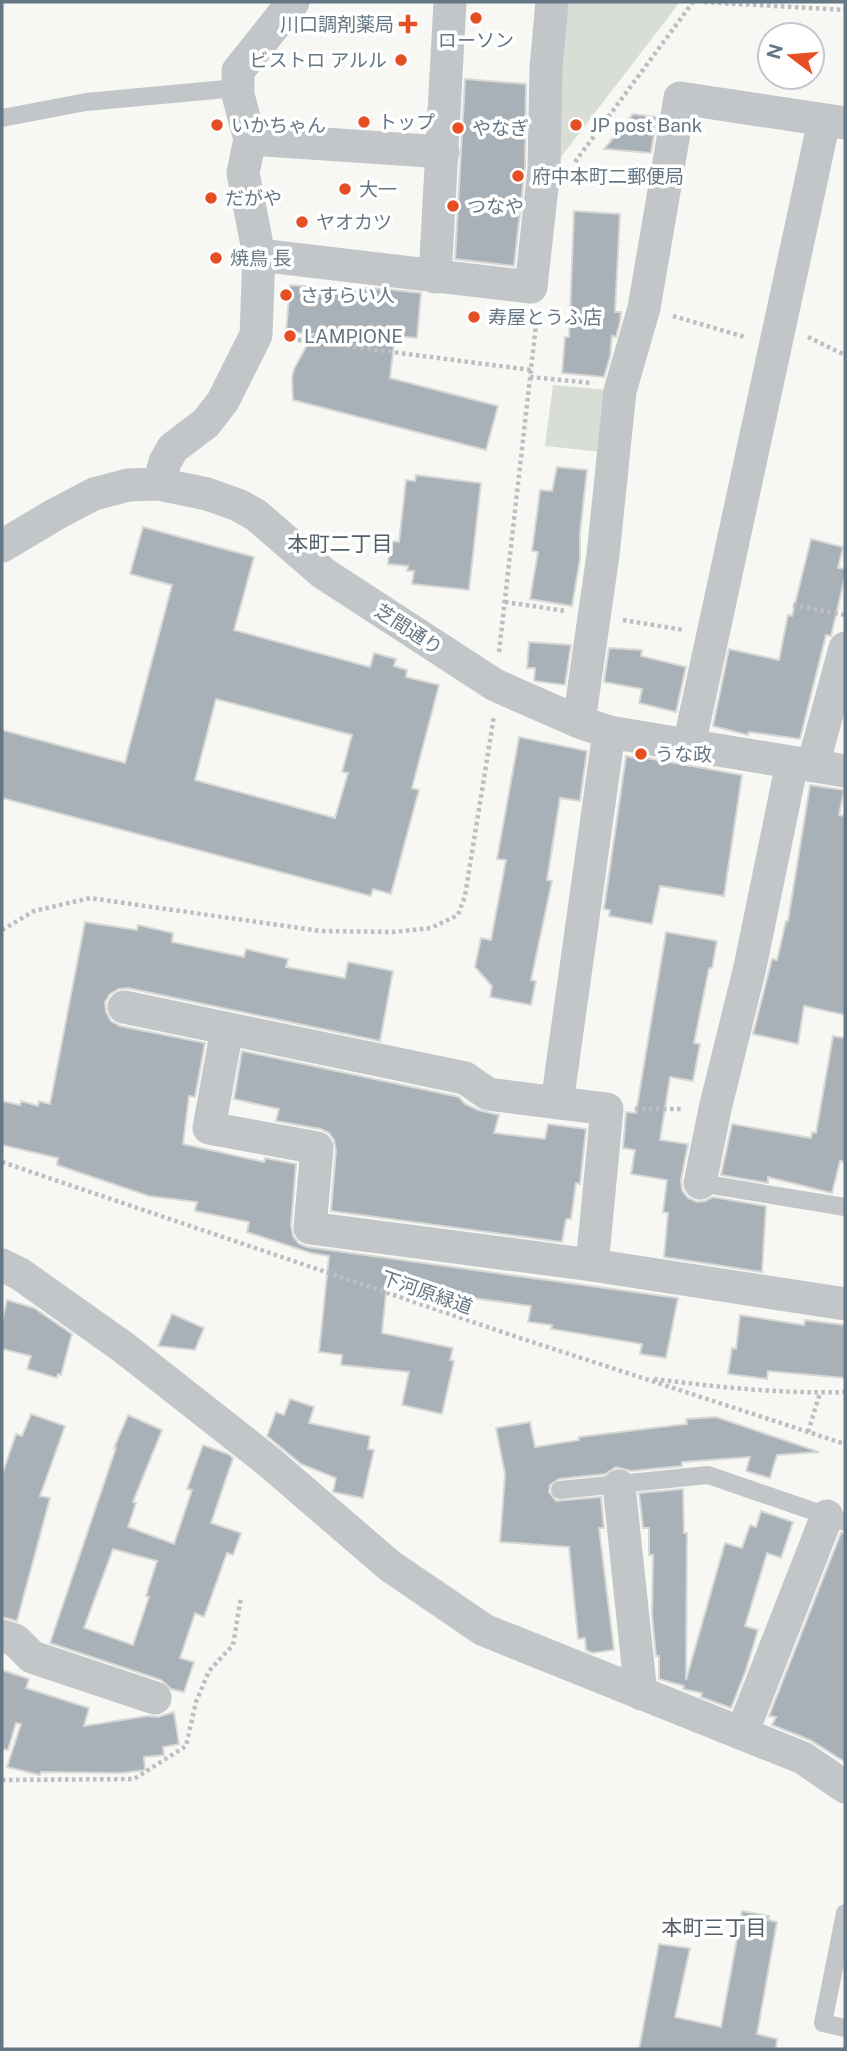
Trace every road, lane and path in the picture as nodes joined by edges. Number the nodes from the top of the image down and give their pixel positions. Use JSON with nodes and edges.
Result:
{"nodes":[{"id":1,"x":293,"y":2,"type":"edge"},
{"id":2,"x":450,"y":2,"type":"edge"},
{"id":3,"x":552,"y":2,"type":"edge"},
{"id":4,"x":693,"y":2,"type":"edge"},
{"id":5,"x":704,"y":2,"type":"edge"},
{"id":6,"x":845,"y":10,"type":"edge"},
{"id":7,"x":237,"y":88,"type":"junction"},
{"id":8,"x":2,"y":118,"type":"edge"},
{"id":9,"x":835,"y":122,"type":"edge"},
{"id":10,"x":250,"y":139,"type":"junction"},
{"id":11,"x":443,"y":152,"type":"junction"},
{"id":12,"x":568,"y":171,"type":"dead end"},
{"id":13,"x":259,"y":255,"type":"junction"},
{"id":14,"x":435,"y":277,"type":"junction"},
{"id":15,"x":544,"y":308,"type":"dead end"},
{"id":16,"x":256,"y":335,"type":"junction"},
{"id":17,"x":531,"y":370,"type":"junction"},
{"id":18,"x":530,"y":377,"type":"junction"},
{"id":19,"x":622,"y":385,"type":"junction"},
{"id":20,"x":159,"y":484,"type":"junction"},
{"id":21,"x":2,"y":545,"type":"edge"},
{"id":22,"x":793,"y":604,"type":"dead end"},
{"id":23,"x":845,"y":615,"type":"edge"},
{"id":24,"x":845,"y":648,"type":"edge"},
{"id":25,"x":495,"y":685,"type":"junction"},
{"id":26,"x":594,"y":727,"type":"junction"},
{"id":27,"x":689,"y":745,"type":"junction"},
{"id":28,"x":803,"y":764,"type":"junction"},
{"id":29,"x":845,"y":771,"type":"edge"},
{"id":30,"x":2,"y":930,"type":"edge"},
{"id":31,"x":124,"y":1007,"type":"dead end"},
{"id":32,"x":227,"y":1029,"type":"junction"},
{"id":33,"x":557,"y":1103,"type":"junction"},
{"id":34,"x":607,"y":1109,"type":"junction"},
{"id":35,"x":715,"y":1109,"type":"junction"},
{"id":36,"x":2,"y":1163,"type":"edge"},
{"id":37,"x":700,"y":1183,"type":"joint"},
{"id":38,"x":845,"y":1208,"type":"edge"},
{"id":39,"x":2,"y":1265,"type":"edge"},
{"id":40,"x":592,"y":1265,"type":"junction"},
{"id":41,"x":845,"y":1304,"type":"edge"},
{"id":42,"x":642,"y":1377,"type":"junction"},
{"id":43,"x":820,"y":1392,"type":"junction"},
{"id":44,"x":845,"y":1392,"type":"edge"},
{"id":45,"x":808,"y":1432,"type":"junction"},
{"id":46,"x":845,"y":1444,"type":"edge"},
{"id":47,"x":620,"y":1486,"type":"junction"},
{"id":48,"x":560,"y":1490,"type":"dead end"},
{"id":49,"x":836,"y":1519,"type":"edge"},
{"id":50,"x":2,"y":1636,"type":"edge"},
{"id":51,"x":641,"y":1694,"type":"junction"},
{"id":52,"x":155,"y":1698,"type":"dead end"},
{"id":53,"x":742,"y":1733,"type":"junction"},
{"id":54,"x":845,"y":1787,"type":"edge"},
{"id":55,"x":845,"y":1913,"type":"edge"},
{"id":56,"x":845,"y":2028,"type":"edge"}],
"edges":[{"from":1,"to":7,"type":"street"},
{"from":2,"to":11,"type":"street"},
{"from":3,"to":14,"type":"street"},
{"from":4,"to":12,"type":"path"},
{"from":5,"to":6,"type":"path"},
{"from":7,"to":8,"type":"lane"},
{"from":7,"to":10,"type":"street"},
{"from":9,"to":19,"type":"street"},
{"from":9,"to":27,"type":"street"},
{"from":10,"to":11,"type":"street"},
{"from":10,"to":13,"type":"street"},
{"from":11,"to":14,"type":"street"},
{"from":13,"to":14,"type":"street"},
{"from":13,"to":16,"type":"street"},
{"from":15,"to":17,"type":"path"},
{"from":16,"to":17,"type":"path"},
{"from":16,"to":20,"type":"street"},
{"from":17,"to":18,"type":"path"},
{"from":18,"to":19,"type":"path"},
{"from":18,"to":25,"type":"path"},
{"from":19,"to":26,"type":"street"},
{"from":20,"to":21,"type":"street","name":"芝間通り"},
{"from":20,"to":25,"type":"street","name":"芝間通り"},
{"from":22,"to":23,"type":"path"},
{"from":24,"to":28,"type":"street"},
{"from":25,"to":26,"type":"street","name":"芝間通り"},
{"from":25,"to":30,"type":"path"},
{"from":26,"to":27,"type":"street","name":"芝間通り"},
{"from":26,"to":33,"type":"street"},
{"from":27,"to":28,"type":"street","name":"芝間通り"},
{"from":28,"to":29,"type":"street","name":"芝間通り"},
{"from":28,"to":35,"type":"street"},
{"from":31,"to":32,"type":"street"},
{"from":32,"to":33,"type":"street"},
{"from":32,"to":40,"type":"street"},
{"from":33,"to":34,"type":"street"},
{"from":34,"to":35,"type":"path"},
{"from":34,"to":40,"type":"street"},
{"from":35,"to":37,"type":"street"},
{"from":36,"to":42,"type":"path","name":"下河原緑道"},
{"from":37,"to":38,"type":"lane"},
{"from":39,"to":51,"type":"street"},
{"from":40,"to":41,"type":"street"},
{"from":42,"to":43,"type":"path"},
{"from":42,"to":45,"type":"path","name":"下河原緑道"},
{"from":43,"to":44,"type":"path"},
{"from":43,"to":45,"type":"path"},
{"from":45,"to":46,"type":"path","name":"下河原緑道"},
{"from":47,"to":48,"type":"lane"},
{"from":47,"to":49,"type":"lane"},
{"from":47,"to":51,"type":"street"},
{"from":49,"to":53,"type":"street"},
{"from":50,"to":52,"type":"street"},
{"from":51,"to":53,"type":"street"},
{"from":53,"to":54,"type":"street"},
{"from":55,"to":56,"type":"lane"}]}
